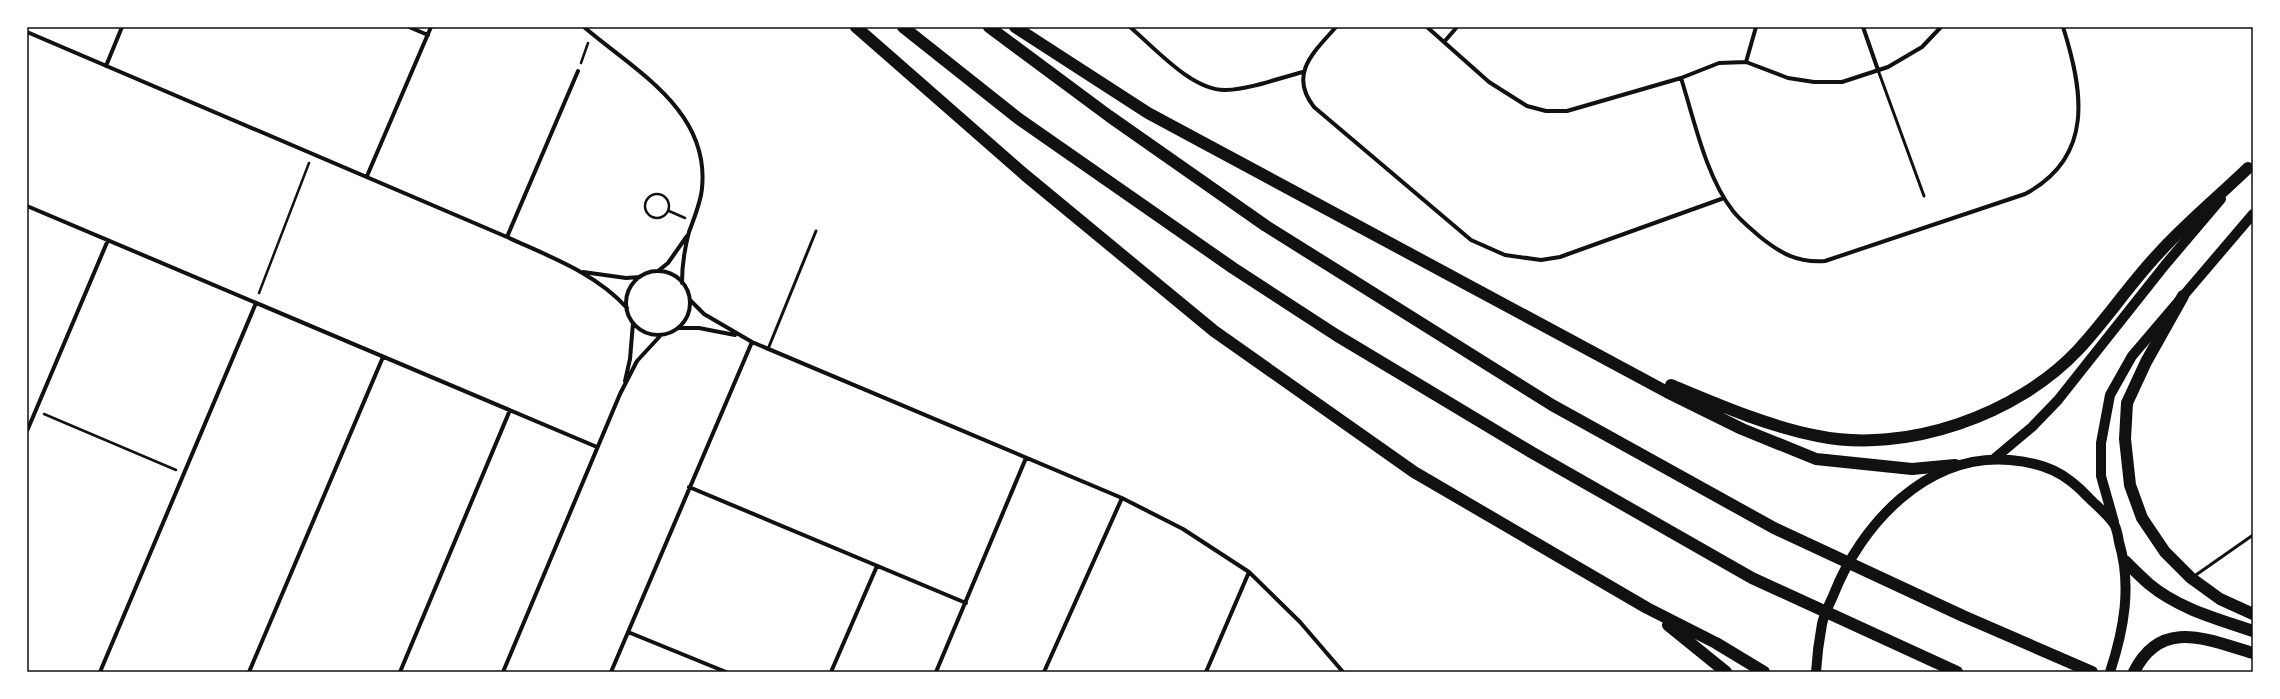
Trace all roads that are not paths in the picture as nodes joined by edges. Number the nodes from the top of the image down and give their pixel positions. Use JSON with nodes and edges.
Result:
{"nodes":[{"id":1,"x":122,"y":27,"type":"edge"},
{"id":2,"x":409,"y":27,"type":"edge"},
{"id":3,"x":431,"y":27,"type":"edge"},
{"id":4,"x":584,"y":27,"type":"edge"},
{"id":5,"x":856,"y":27,"type":"edge"},
{"id":6,"x":903,"y":27,"type":"edge"},
{"id":7,"x":989,"y":27,"type":"edge"},
{"id":8,"x":1015,"y":27,"type":"edge"},
{"id":9,"x":1130,"y":27,"type":"edge"},
{"id":10,"x":1336,"y":27,"type":"edge"},
{"id":11,"x":1427,"y":27,"type":"edge"},
{"id":12,"x":1457,"y":27,"type":"edge"},
{"id":13,"x":1756,"y":27,"type":"edge"},
{"id":14,"x":1863,"y":27,"type":"edge"},
{"id":15,"x":1941,"y":27,"type":"edge"},
{"id":16,"x":2063,"y":27,"type":"edge"},
{"id":17,"x":27,"y":32,"type":"edge"},
{"id":18,"x":27,"y":35,"type":"edge"},
{"id":19,"x":428,"y":35,"type":"junction"},
{"id":20,"x":44,"y":40,"type":"junction"},
{"id":21,"x":1444,"y":42,"type":"junction"},
{"id":22,"x":1746,"y":62,"type":"junction"},
{"id":23,"x":106,"y":66,"type":"junction"},
{"id":24,"x":1878,"y":70,"type":"junction"},
{"id":25,"x":578,"y":71,"type":"road end"},
{"id":26,"x":1303,"y":72,"type":"junction"},
{"id":27,"x":1681,"y":78,"type":"junction"},
{"id":28,"x":2250,"y":165,"type":"edge"},
{"id":29,"x":367,"y":176,"type":"junction"},
{"id":30,"x":1924,"y":196,"type":"dead end"},
{"id":31,"x":1724,"y":198,"type":"junction"},
{"id":32,"x":27,"y":206,"type":"edge"},
{"id":33,"x":2253,"y":214,"type":"edge"},
{"id":34,"x":816,"y":231,"type":"dead end"},
{"id":35,"x":689,"y":234,"type":"junction"},
{"id":36,"x":507,"y":237,"type":"junction"},
{"id":37,"x":108,"y":240,"type":"junction"},
{"id":38,"x":658,"y":271,"type":"junction"},
{"id":39,"x":580,"y":272,"type":"junction"},
{"id":40,"x":640,"y":277,"type":"junction"},
{"id":41,"x":682,"y":282,"type":"junction"},
{"id":42,"x":2183,"y":296,"type":"junction"},
{"id":43,"x":690,"y":300,"type":"junction"},
{"id":44,"x":256,"y":303,"type":"junction"},
{"id":45,"x":627,"y":308,"type":"junction"},
{"id":46,"x":633,"y":323,"type":"junction"},
{"id":47,"x":678,"y":328,"type":"junction"},
{"id":48,"x":661,"y":335,"type":"junction"},
{"id":49,"x":740,"y":336,"type":"junction"},
{"id":50,"x":752,"y":342,"type":"junction"},
{"id":51,"x":768,"y":349,"type":"junction"},
{"id":52,"x":383,"y":357,"type":"junction"},
{"id":53,"x":1609,"y":360,"type":"junction"},
{"id":54,"x":620,"y":394,"type":"junction"},
{"id":55,"x":510,"y":410,"type":"junction"},
{"id":56,"x":27,"y":431,"type":"edge"},
{"id":57,"x":597,"y":447,"type":"junction"},
{"id":58,"x":1026,"y":458,"type":"junction"},
{"id":59,"x":1995,"y":458,"type":"junction"},
{"id":60,"x":1955,"y":465,"type":"junction"},
{"id":61,"x":689,"y":487,"type":"junction"},
{"id":62,"x":1122,"y":498,"type":"junction"},
{"id":63,"x":2114,"y":524,"type":"junction"},
{"id":64,"x":2253,"y":535,"type":"edge"},
{"id":65,"x":2125,"y":561,"type":"junction"},
{"id":66,"x":877,"y":566,"type":"junction"},
{"id":67,"x":1249,"y":572,"type":"junction"},
{"id":68,"x":2191,"y":578,"type":"junction"},
{"id":69,"x":966,"y":603,"type":"junction"},
{"id":70,"x":1647,"y":608,"type":"junction"},
{"id":71,"x":2253,"y":614,"type":"edge"},
{"id":72,"x":628,"y":632,"type":"junction"},
{"id":73,"x":2253,"y":632,"type":"edge"},
{"id":74,"x":2253,"y":654,"type":"edge"},
{"id":75,"x":100,"y":672,"type":"edge"},
{"id":76,"x":249,"y":672,"type":"edge"},
{"id":77,"x":400,"y":672,"type":"edge"},
{"id":78,"x":503,"y":672,"type":"edge"},
{"id":79,"x":611,"y":672,"type":"edge"},
{"id":80,"x":726,"y":672,"type":"edge"},
{"id":81,"x":831,"y":672,"type":"edge"},
{"id":82,"x":936,"y":672,"type":"edge"},
{"id":83,"x":1044,"y":672,"type":"edge"},
{"id":84,"x":1206,"y":672,"type":"edge"},
{"id":85,"x":1342,"y":672,"type":"edge"},
{"id":86,"x":1726,"y":672,"type":"edge"},
{"id":87,"x":1764,"y":672,"type":"edge"},
{"id":88,"x":1816,"y":672,"type":"edge"},
{"id":89,"x":1957,"y":672,"type":"edge"},
{"id":90,"x":2092,"y":672,"type":"edge"},
{"id":91,"x":2110,"y":672,"type":"edge"},
{"id":92,"x":2134,"y":672,"type":"edge"}],
"edges":[{"from":1,"to":23,"type":"street"},
{"from":2,"to":19,"type":"street"},
{"from":3,"to":19,"type":"street"},
{"from":4,"to":35,"type":"street"},
{"from":5,"to":70,"type":"highway"},
{"from":6,"to":89,"type":"highway"},
{"from":7,"to":90,"type":"highway"},
{"from":8,"to":53,"type":"highway"},
{"from":9,"to":26,"type":"street"},
{"from":10,"to":26,"type":"street"},
{"from":11,"to":21,"type":"street"},
{"from":12,"to":21,"type":"street"},
{"from":13,"to":22,"type":"street"},
{"from":14,"to":24,"type":"street"},
{"from":15,"to":24,"type":"street"},
{"from":16,"to":31,"type":"street"},
{"from":17,"to":20,"type":"street"},
{"from":18,"to":20,"type":"street"},
{"from":19,"to":29,"type":"street"},
{"from":20,"to":23,"type":"street"},
{"from":21,"to":27,"type":"street"},
{"from":22,"to":24,"type":"street"},
{"from":22,"to":27,"type":"street"},
{"from":23,"to":29,"type":"street"},
{"from":24,"to":30,"type":"lane"},
{"from":25,"to":36,"type":"street"},
{"from":26,"to":31,"type":"street"},
{"from":27,"to":31,"type":"street"},
{"from":28,"to":53,"type":"highway"},
{"from":28,"to":59,"type":"main road"},
{"from":29,"to":36,"type":"street"},
{"from":32,"to":37,"type":"street"},
{"from":33,"to":42,"type":"main road"},
{"from":34,"to":51,"type":"lane"},
{"from":35,"to":38,"type":"street"},
{"from":35,"to":41,"type":"street"},
{"from":36,"to":39,"type":"street"},
{"from":37,"to":44,"type":"street"},
{"from":37,"to":56,"type":"street"},
{"from":38,"to":40,"type":"street"},
{"from":38,"to":41,"type":"street"},
{"from":39,"to":40,"type":"street"},
{"from":39,"to":45,"type":"street"},
{"from":40,"to":45,"type":"street"},
{"from":41,"to":43,"type":"street"},
{"from":42,"to":63,"type":"main road"},
{"from":42,"to":68,"type":"highway"},
{"from":43,"to":47,"type":"street"},
{"from":43,"to":49,"type":"street"},
{"from":44,"to":52,"type":"street"},
{"from":44,"to":75,"type":"street"},
{"from":45,"to":46,"type":"street"},
{"from":46,"to":48,"type":"street"},
{"from":46,"to":54,"type":"street"},
{"from":47,"to":48,"type":"street"},
{"from":47,"to":49,"type":"street"},
{"from":48,"to":54,"type":"street"},
{"from":49,"to":50,"type":"street"},
{"from":50,"to":51,"type":"street"},
{"from":50,"to":61,"type":"street"},
{"from":51,"to":58,"type":"street"},
{"from":52,"to":55,"type":"street"},
{"from":52,"to":76,"type":"street"},
{"from":53,"to":60,"type":"highway"},
{"from":54,"to":57,"type":"street"},
{"from":55,"to":57,"type":"street"},
{"from":55,"to":77,"type":"street"},
{"from":57,"to":78,"type":"street"},
{"from":58,"to":62,"type":"street"},
{"from":58,"to":69,"type":"street"},
{"from":59,"to":60,"type":"main road"},
{"from":59,"to":63,"type":"main road"},
{"from":60,"to":88,"type":"main road"},
{"from":61,"to":66,"type":"street"},
{"from":61,"to":72,"type":"street"},
{"from":62,"to":67,"type":"street"},
{"from":62,"to":83,"type":"street"},
{"from":63,"to":65,"type":"main road"},
{"from":64,"to":68,"type":"lane"},
{"from":65,"to":73,"type":"highway"},
{"from":65,"to":91,"type":"main road"},
{"from":66,"to":69,"type":"street"},
{"from":66,"to":81,"type":"street"},
{"from":67,"to":84,"type":"street"},
{"from":67,"to":85,"type":"street"},
{"from":68,"to":71,"type":"highway"},
{"from":69,"to":82,"type":"street"},
{"from":70,"to":86,"type":"highway"},
{"from":70,"to":87,"type":"highway"},
{"from":72,"to":79,"type":"street"},
{"from":72,"to":80,"type":"street"},
{"from":74,"to":92,"type":"highway"}]}
